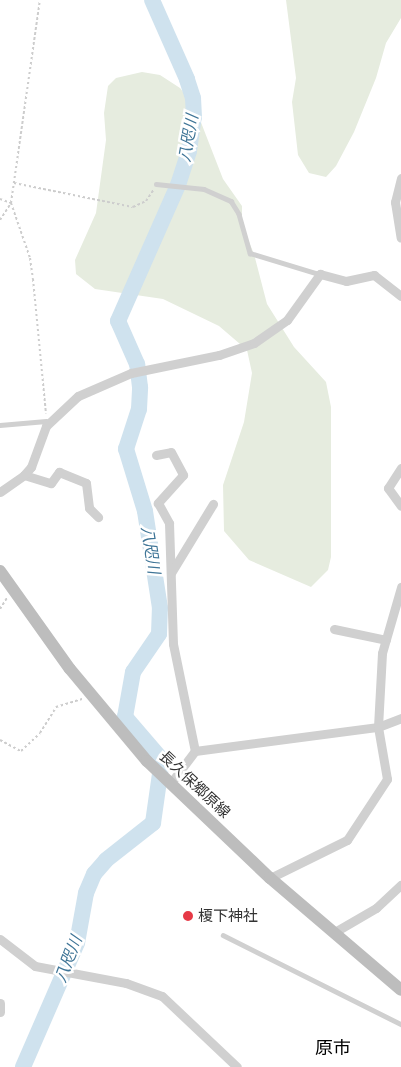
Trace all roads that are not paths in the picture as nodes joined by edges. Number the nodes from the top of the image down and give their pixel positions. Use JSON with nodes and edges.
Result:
{"nodes":[{"id":1,"x":401,"y":178,"type":"edge"},
{"id":2,"x":156,"y":184,"type":"road end"},
{"id":3,"x":401,"y":238,"type":"edge"},
{"id":4,"x":320,"y":274,"type":"junction"},
{"id":5,"x":401,"y":296,"type":"edge"},
{"id":6,"x":46,"y":421,"type":"road end"},
{"id":7,"x":0,"y":425,"type":"edge"},
{"id":8,"x":156,"y":455,"type":"dead end"},
{"id":9,"x":401,"y":468,"type":"edge"},
{"id":10,"x":24,"y":474,"type":"junction"},
{"id":11,"x":0,"y":492,"type":"edge"},
{"id":12,"x":214,"y":504,"type":"dead end"},
{"id":13,"x":401,"y":506,"type":"edge"},
{"id":14,"x":98,"y":517,"type":"dead end"},
{"id":15,"x":0,"y":571,"type":"edge"},
{"id":16,"x":171,"y":573,"type":"junction"},
{"id":17,"x":401,"y":587,"type":"edge"},
{"id":18,"x":334,"y":629,"type":"dead end"},
{"id":19,"x":386,"y":640,"type":"junction"},
{"id":20,"x":401,"y":718,"type":"edge"},
{"id":21,"x":378,"y":727,"type":"junction"},
{"id":22,"x":195,"y":751,"type":"junction"},
{"id":23,"x":170,"y":784,"type":"junction"},
{"id":24,"x":270,"y":878,"type":"junction"},
{"id":25,"x":401,"y":885,"type":"edge"},
{"id":26,"x":332,"y":932,"type":"junction"},
{"id":27,"x":223,"y":935,"type":"dead end"},
{"id":28,"x":0,"y":939,"type":"edge"},
{"id":29,"x":401,"y":990,"type":"edge"},
{"id":30,"x":0,"y":1003,"type":"edge"},
{"id":31,"x":0,"y":1012,"type":"edge"},
{"id":32,"x":401,"y":1024,"type":"edge"},
{"id":33,"x":237,"y":1067,"type":"edge"}],
"edges":[{"from":1,"to":3,"type":"street"},
{"from":2,"to":4,"type":"lane"},
{"from":4,"to":5,"type":"street"},
{"from":4,"to":10,"type":"street"},
{"from":6,"to":7,"type":"lane"},
{"from":8,"to":16,"type":"street"},
{"from":9,"to":13,"type":"street"},
{"from":10,"to":11,"type":"street"},
{"from":10,"to":14,"type":"street"},
{"from":12,"to":16,"type":"street"},
{"from":15,"to":23,"type":"main road","name":"長久保郷原線"},
{"from":16,"to":22,"type":"street"},
{"from":17,"to":19,"type":"street"},
{"from":18,"to":19,"type":"street"},
{"from":19,"to":21,"type":"street"},
{"from":20,"to":21,"type":"street"},
{"from":21,"to":22,"type":"street"},
{"from":21,"to":24,"type":"street"},
{"from":22,"to":23,"type":"street"},
{"from":23,"to":24,"type":"main road","name":"長久保郷原線"},
{"from":24,"to":26,"type":"main road","name":"長久保郷原線"},
{"from":25,"to":26,"type":"street"},
{"from":26,"to":29,"type":"main road","name":"長久保郷原線"},
{"from":27,"to":32,"type":"lane"},
{"from":28,"to":33,"type":"street"},
{"from":30,"to":31,"type":"street"}]}
